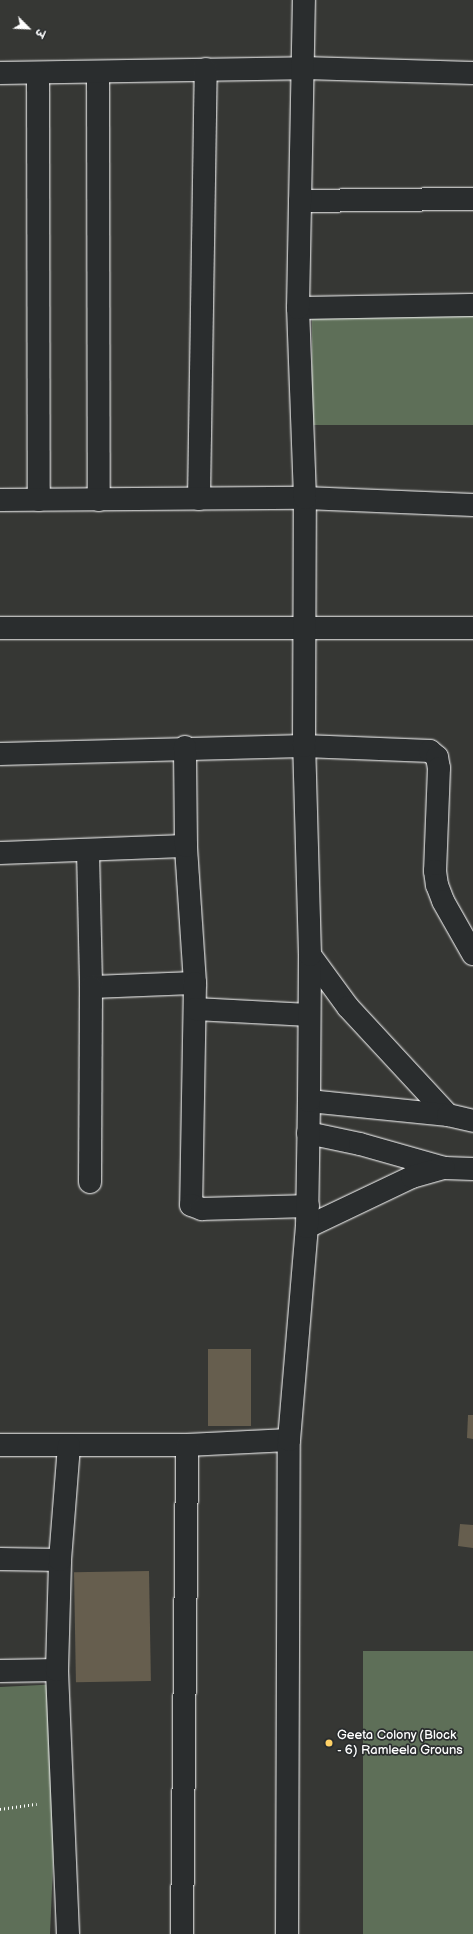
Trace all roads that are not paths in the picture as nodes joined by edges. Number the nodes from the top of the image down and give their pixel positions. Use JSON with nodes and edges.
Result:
{"nodes":[{"id":1,"x":304,"y":0,"type":"edge"},
{"id":2,"x":304,"y":68,"type":"junction"},
{"id":3,"x":206,"y":69,"type":"junction"},
{"id":4,"x":98,"y":72,"type":"junction"},
{"id":5,"x":0,"y":73,"type":"edge"},
{"id":6,"x":38,"y":73,"type":"junction"},
{"id":7,"x":473,"y":73,"type":"edge"},
{"id":8,"x":473,"y":199,"type":"edge"},
{"id":9,"x":300,"y":201,"type":"junction"},
{"id":10,"x":473,"y":305,"type":"edge"},
{"id":11,"x":298,"y":308,"type":"junction"},
{"id":12,"x":305,"y":498,"type":"junction"},
{"id":13,"x":199,"y":499,"type":"junction"},
{"id":14,"x":0,"y":500,"type":"edge"},
{"id":15,"x":39,"y":500,"type":"junction"},
{"id":16,"x":99,"y":500,"type":"junction"},
{"id":17,"x":473,"y":505,"type":"edge"},
{"id":18,"x":305,"y":626,"type":"junction"},
{"id":19,"x":0,"y":628,"type":"edge"},
{"id":20,"x":473,"y":628,"type":"edge"},
{"id":21,"x":304,"y":746,"type":"junction"},
{"id":22,"x":185,"y":747,"type":"junction"},
{"id":23,"x":0,"y":754,"type":"edge"},
{"id":24,"x":186,"y":846,"type":"junction"},
{"id":25,"x":88,"y":851,"type":"junction"},
{"id":26,"x":0,"y":853,"type":"edge"},
{"id":27,"x":473,"y":954,"type":"edge"},
{"id":28,"x":310,"y":955,"type":"junction"},
{"id":29,"x":195,"y":983,"type":"junction"},
{"id":30,"x":91,"y":987,"type":"junction"},
{"id":31,"x":195,"y":1008,"type":"junction"},
{"id":32,"x":309,"y":1015,"type":"junction"},
{"id":33,"x":309,"y":1101,"type":"junction"},
{"id":34,"x":448,"y":1115,"type":"junction"},
{"id":35,"x":473,"y":1121,"type":"edge"},
{"id":36,"x":308,"y":1134,"type":"junction"},
{"id":37,"x":446,"y":1168,"type":"junction"},
{"id":38,"x":473,"y":1169,"type":"edge"},
{"id":39,"x":90,"y":1182,"type":"dead end"},
{"id":40,"x":308,"y":1216,"type":"junction"},
{"id":41,"x":289,"y":1440,"type":"junction"},
{"id":42,"x":0,"y":1445,"type":"edge"},
{"id":43,"x":69,"y":1445,"type":"junction"},
{"id":44,"x":187,"y":1445,"type":"junction"},
{"id":45,"x":0,"y":1560,"type":"edge"},
{"id":46,"x":60,"y":1560,"type":"junction"},
{"id":47,"x":57,"y":1670,"type":"junction"},
{"id":48,"x":0,"y":1671,"type":"edge"},
{"id":49,"x":68,"y":1934,"type":"edge"},
{"id":50,"x":182,"y":1934,"type":"edge"},
{"id":51,"x":287,"y":1934,"type":"edge"}],
"edges":[{"from":1,"to":2,"type":"street"},
{"from":2,"to":3,"type":"street"},
{"from":2,"to":7,"type":"street"},
{"from":2,"to":9,"type":"street"},
{"from":3,"to":4,"type":"street"},
{"from":3,"to":13,"type":"street"},
{"from":4,"to":6,"type":"street"},
{"from":4,"to":16,"type":"street"},
{"from":5,"to":6,"type":"street"},
{"from":6,"to":15,"type":"street"},
{"from":8,"to":9,"type":"street"},
{"from":9,"to":11,"type":"street"},
{"from":10,"to":11,"type":"street"},
{"from":11,"to":12,"type":"street"},
{"from":12,"to":13,"type":"street"},
{"from":12,"to":17,"type":"street"},
{"from":12,"to":18,"type":"street"},
{"from":13,"to":16,"type":"street"},
{"from":14,"to":15,"type":"street"},
{"from":15,"to":16,"type":"street"},
{"from":18,"to":19,"type":"street"},
{"from":18,"to":20,"type":"street"},
{"from":18,"to":21,"type":"street"},
{"from":21,"to":22,"type":"street"},
{"from":21,"to":27,"type":"street"},
{"from":21,"to":28,"type":"street"},
{"from":22,"to":23,"type":"street"},
{"from":22,"to":24,"type":"street"},
{"from":24,"to":25,"type":"street"},
{"from":24,"to":29,"type":"street"},
{"from":25,"to":26,"type":"street"},
{"from":25,"to":30,"type":"street"},
{"from":28,"to":32,"type":"street"},
{"from":28,"to":34,"type":"street"},
{"from":29,"to":30,"type":"street"},
{"from":29,"to":31,"type":"street"},
{"from":30,"to":39,"type":"street"},
{"from":31,"to":32,"type":"street"},
{"from":31,"to":40,"type":"street"},
{"from":32,"to":33,"type":"street"},
{"from":33,"to":34,"type":"street"},
{"from":33,"to":36,"type":"street"},
{"from":34,"to":35,"type":"street"},
{"from":36,"to":37,"type":"street"},
{"from":36,"to":40,"type":"street"},
{"from":37,"to":38,"type":"street"},
{"from":37,"to":40,"type":"street"},
{"from":40,"to":41,"type":"street"},
{"from":41,"to":44,"type":"street"},
{"from":41,"to":51,"type":"street"},
{"from":42,"to":43,"type":"street"},
{"from":43,"to":44,"type":"street"},
{"from":43,"to":46,"type":"street"},
{"from":44,"to":50,"type":"street"},
{"from":45,"to":46,"type":"street"},
{"from":46,"to":47,"type":"street"},
{"from":47,"to":48,"type":"street"},
{"from":47,"to":49,"type":"street"}]}
